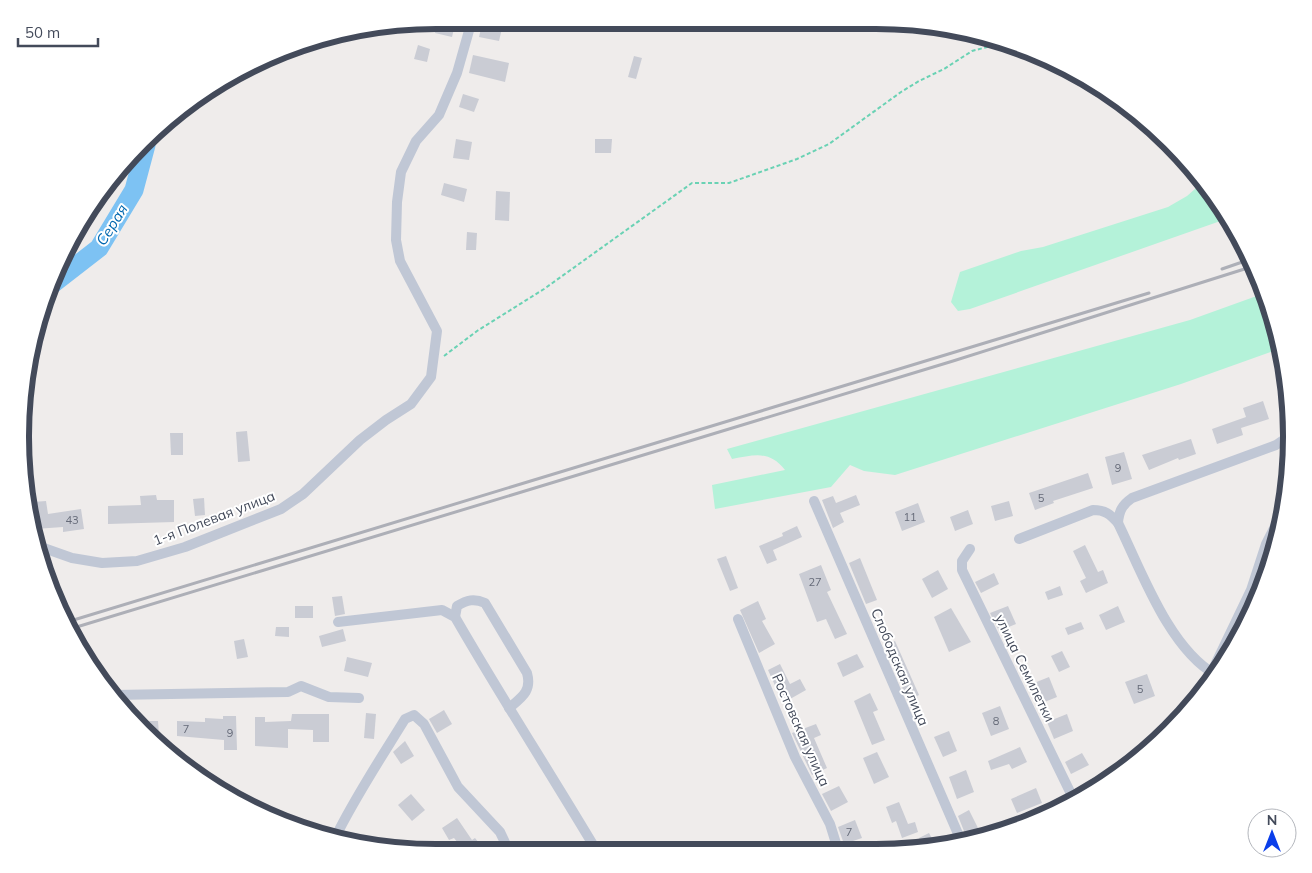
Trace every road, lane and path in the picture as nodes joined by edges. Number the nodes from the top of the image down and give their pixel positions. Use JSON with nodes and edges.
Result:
{"nodes":[{"id":1,"x":469,"y":29,"type":"edge"},
{"id":2,"x":991,"y":46,"type":"edge"},
{"id":3,"x":433,"y":364,"type":"junction"},
{"id":4,"x":1283,"y":440,"type":"edge"},
{"id":5,"x":814,"y":501,"type":"dead end"},
{"id":6,"x":1118,"y":523,"type":"junction"},
{"id":7,"x":1271,"y":535,"type":"edge"},
{"id":8,"x":1019,"y":539,"type":"dead end"},
{"id":9,"x":45,"y":548,"type":"edge"},
{"id":10,"x":970,"y":549,"type":"dead end"},
{"id":11,"x":455,"y":617,"type":"junction"},
{"id":12,"x":738,"y":619,"type":"dead end"},
{"id":13,"x":338,"y":622,"type":"dead end"},
{"id":14,"x":1229,"y":640,"type":"edge"},
{"id":15,"x":1210,"y":670,"type":"edge"},
{"id":16,"x":121,"y":695,"type":"edge"},
{"id":17,"x":359,"y":698,"type":"dead end"},
{"id":18,"x":510,"y":708,"type":"junction"},
{"id":19,"x":1071,"y":794,"type":"edge"},
{"id":20,"x":338,"y":832,"type":"edge"},
{"id":21,"x":959,"y":835,"type":"edge"},
{"id":22,"x":506,"y":844,"type":"edge"},
{"id":23,"x":593,"y":844,"type":"edge"},
{"id":24,"x":836,"y":844,"type":"edge"}],
"edges":[{"from":1,"to":3,"type":"street","name":"1-я Полевая улица"},
{"from":2,"to":3,"type":"path"},
{"from":3,"to":9,"type":"street","name":"1-я Полевая улица"},
{"from":4,"to":6,"type":"street"},
{"from":5,"to":21,"type":"street","name":"Слободская улица"},
{"from":6,"to":8,"type":"street"},
{"from":6,"to":15,"type":"street"},
{"from":7,"to":14,"type":"street"},
{"from":10,"to":19,"type":"street","name":"улица Семилетки"},
{"from":11,"to":13,"type":"street"},
{"from":11,"to":18,"type":"street"},
{"from":11,"to":18,"type":"street"},
{"from":12,"to":24,"type":"street","name":"Ростовская улица"},
{"from":16,"to":17,"type":"street"},
{"from":18,"to":23,"type":"street"},
{"from":20,"to":22,"type":"street"}]}
